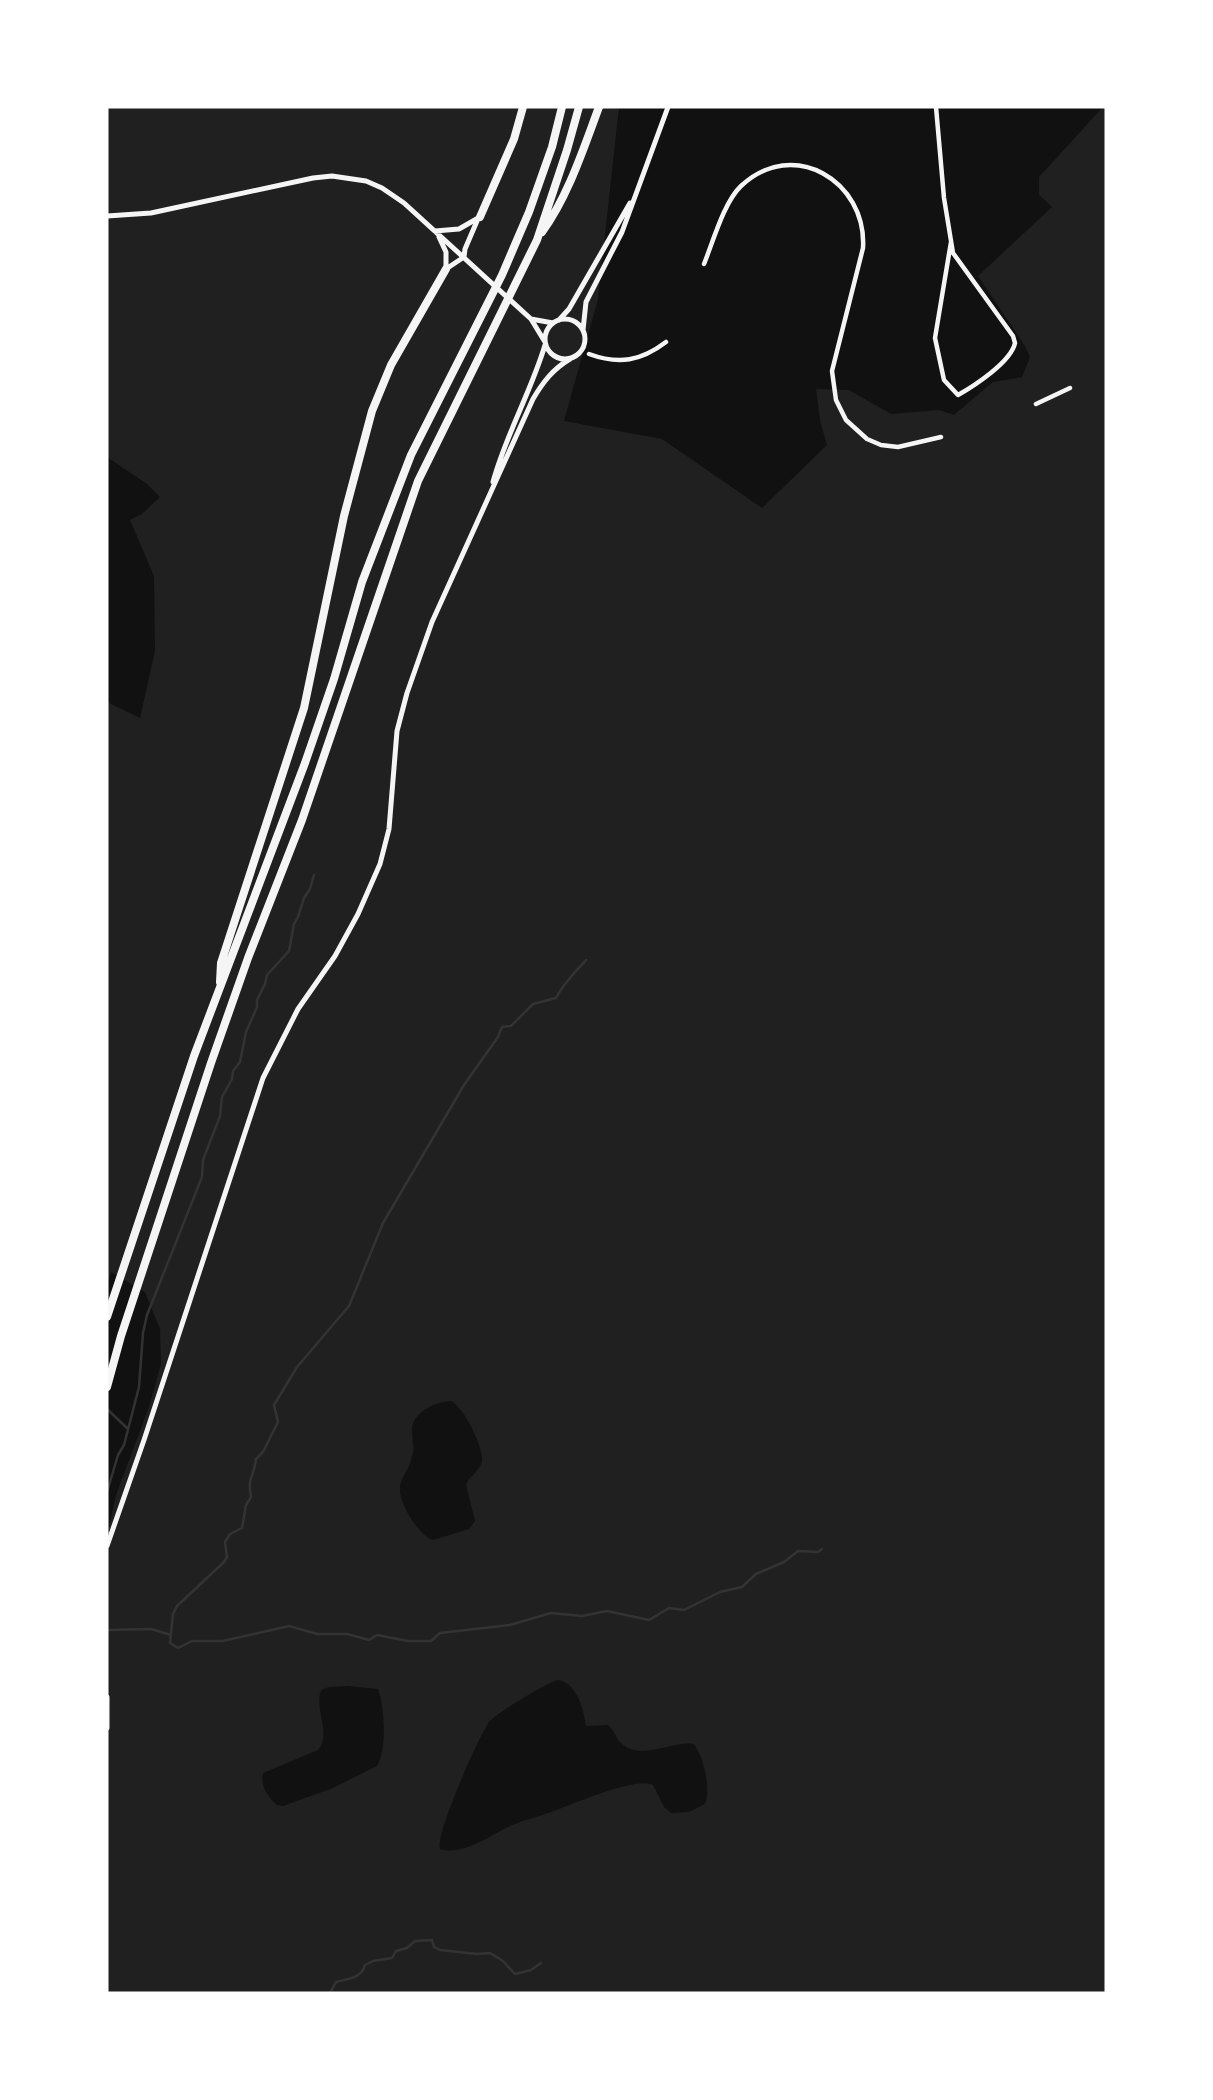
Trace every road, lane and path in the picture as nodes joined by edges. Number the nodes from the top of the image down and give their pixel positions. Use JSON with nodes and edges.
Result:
{"nodes":[{"id":1,"x":523,"y":107,"type":"edge"},
{"id":2,"x":562,"y":107,"type":"edge"},
{"id":3,"x":579,"y":107,"type":"edge"},
{"id":4,"x":599,"y":107,"type":"edge"},
{"id":5,"x":667,"y":107,"type":"edge"},
{"id":6,"x":936,"y":107,"type":"edge"},
{"id":7,"x":636,"y":195,"type":"junction"},
{"id":8,"x":107,"y":216,"type":"edge"},
{"id":9,"x":480,"y":217,"type":"junction"},
{"id":10,"x":435,"y":231,"type":"junction"},
{"id":11,"x":537,"y":240,"type":"junction"},
{"id":12,"x":951,"y":242,"type":"junction"},
{"id":13,"x":466,"y":259,"type":"junction"},
{"id":14,"x":704,"y":264,"type":"dead end"},
{"id":15,"x":446,"y":269,"type":"junction"},
{"id":16,"x":531,"y":319,"type":"junction"},
{"id":17,"x":556,"y":322,"type":"junction"},
{"id":18,"x":583,"y":330,"type":"junction"},
{"id":19,"x":666,"y":342,"type":"dead end"},
{"id":20,"x":545,"y":343,"type":"junction"},
{"id":21,"x":589,"y":354,"type":"dead end"},
{"id":22,"x":570,"y":359,"type":"junction"},
{"id":23,"x":1070,"y":388,"type":"dead end"},
{"id":24,"x":1036,"y":404,"type":"dead end"},
{"id":25,"x":941,"y":437,"type":"dead end"},
{"id":26,"x":489,"y":495,"type":"junction"},
{"id":27,"x":219,"y":990,"type":"junction"},
{"id":28,"x":107,"y":1317,"type":"edge"},
{"id":29,"x":107,"y":1387,"type":"edge"},
{"id":30,"x":107,"y":1546,"type":"edge"},
{"id":31,"x":107,"y":1697,"type":"edge"},
{"id":32,"x":107,"y":1728,"type":"edge"}],
"edges":[{"from":1,"to":9,"type":"highway"},
{"from":2,"to":27,"type":"highway"},
{"from":3,"to":11,"type":"highway"},
{"from":4,"to":11,"type":"highway"},
{"from":5,"to":7,"type":"street"},
{"from":6,"to":12,"type":"street"},
{"from":7,"to":17,"type":"street"},
{"from":7,"to":18,"type":"street"},
{"from":8,"to":10,"type":"street"},
{"from":9,"to":10,"type":"street"},
{"from":9,"to":13,"type":"street"},
{"from":10,"to":13,"type":"street"},
{"from":10,"to":15,"type":"street"},
{"from":11,"to":29,"type":"highway"},
{"from":12,"to":12,"type":"street"},
{"from":13,"to":15,"type":"street"},
{"from":13,"to":16,"type":"street"},
{"from":14,"to":25,"type":"street"},
{"from":15,"to":27,"type":"highway"},
{"from":16,"to":17,"type":"street"},
{"from":16,"to":20,"type":"street"},
{"from":17,"to":18,"type":"street"},
{"from":17,"to":20,"type":"street"},
{"from":18,"to":22,"type":"street"},
{"from":19,"to":21,"type":"street"},
{"from":20,"to":22,"type":"street"},
{"from":20,"to":26,"type":"street"},
{"from":22,"to":26,"type":"street"},
{"from":23,"to":24,"type":"street"},
{"from":26,"to":30,"type":"street"},
{"from":27,"to":28,"type":"highway"},
{"from":31,"to":32,"type":"street"}]}
